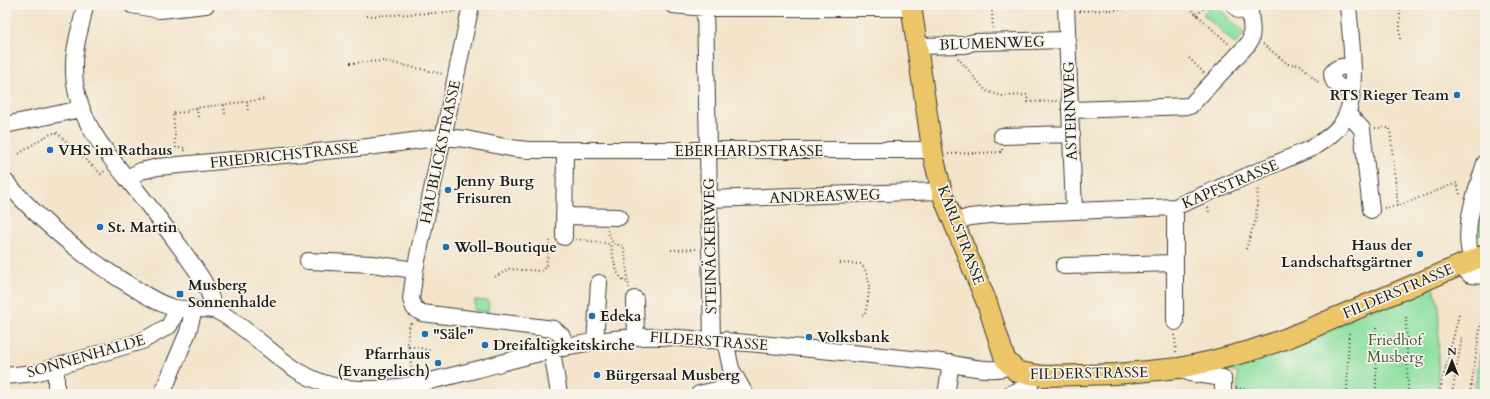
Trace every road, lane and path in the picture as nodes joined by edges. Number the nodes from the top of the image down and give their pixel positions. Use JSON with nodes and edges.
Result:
{"nodes":[{"id":1,"x":85,"y":5,"type":"edge"},
{"id":2,"x":132,"y":5,"type":"edge"},
{"id":3,"x":206,"y":5,"type":"edge"},
{"id":4,"x":673,"y":5,"type":"edge"},
{"id":5,"x":1112,"y":5,"type":"edge"},
{"id":6,"x":1136,"y":5,"type":"edge"},
{"id":7,"x":1186,"y":5,"type":"edge"},
{"id":8,"x":1207,"y":5,"type":"edge"},
{"id":9,"x":1234,"y":5,"type":"edge"},
{"id":10,"x":1348,"y":5,"type":"edge"},
{"id":11,"x":1400,"y":5,"type":"edge"},
{"id":12,"x":911,"y":6,"type":"edge"},
{"id":13,"x":470,"y":8,"type":"edge"},
{"id":14,"x":705,"y":8,"type":"junction"},
{"id":15,"x":1066,"y":8,"type":"edge"},
{"id":16,"x":1250,"y":9,"type":"edge"},
{"id":17,"x":1112,"y":10,"type":"junction"},
{"id":18,"x":992,"y":11,"type":"dead end"},
{"id":19,"x":1197,"y":15,"type":"junction"},
{"id":20,"x":367,"y":16,"type":"dead end"},
{"id":21,"x":1251,"y":39,"type":"junction"},
{"id":22,"x":1400,"y":39,"type":"dead end"},
{"id":23,"x":1068,"y":40,"type":"junction"},
{"id":24,"x":993,"y":42,"type":"junction"},
{"id":25,"x":917,"y":46,"type":"junction"},
{"id":26,"x":947,"y":46,"type":"junction"},
{"id":27,"x":1240,"y":54,"type":"junction"},
{"id":28,"x":1189,"y":58,"type":"dead end"},
{"id":29,"x":350,"y":63,"type":"dead end"},
{"id":30,"x":456,"y":76,"type":"junction"},
{"id":31,"x":1213,"y":82,"type":"junction"},
{"id":32,"x":1322,"y":86,"type":"dead end"},
{"id":33,"x":266,"y":99,"type":"dead end"},
{"id":34,"x":247,"y":101,"type":"junction"},
{"id":35,"x":224,"y":105,"type":"junction"},
{"id":36,"x":1071,"y":105,"type":"junction"},
{"id":37,"x":197,"y":108,"type":"junction"},
{"id":38,"x":81,"y":109,"type":"junction"},
{"id":39,"x":248,"y":112,"type":"dead end"},
{"id":40,"x":1347,"y":113,"type":"junction"},
{"id":41,"x":225,"y":114,"type":"dead end"},
{"id":42,"x":198,"y":117,"type":"dead end"},
{"id":43,"x":5,"y":125,"type":"edge"},
{"id":44,"x":1362,"y":129,"type":"junction"},
{"id":45,"x":1072,"y":134,"type":"junction"},
{"id":46,"x":1002,"y":136,"type":"joint"},
{"id":47,"x":443,"y":137,"type":"junction"},
{"id":48,"x":185,"y":148,"type":"dead end"},
{"id":49,"x":565,"y":150,"type":"junction"},
{"id":50,"x":708,"y":150,"type":"junction"},
{"id":51,"x":933,"y":152,"type":"junction"},
{"id":52,"x":19,"y":154,"type":"dead end"},
{"id":53,"x":112,"y":160,"type":"junction"},
{"id":54,"x":1485,"y":163,"type":"edge"},
{"id":55,"x":1259,"y":171,"type":"junction"},
{"id":56,"x":127,"y":178,"type":"junction"},
{"id":57,"x":5,"y":181,"type":"edge"},
{"id":58,"x":1457,"y":183,"type":"dead end"},
{"id":59,"x":942,"y":191,"type":"junction"},
{"id":60,"x":709,"y":199,"type":"junction"},
{"id":61,"x":1398,"y":206,"type":"junction"},
{"id":62,"x":1175,"y":207,"type":"junction"},
{"id":63,"x":1371,"y":210,"type":"joint"},
{"id":64,"x":1074,"y":211,"type":"junction"},
{"id":65,"x":564,"y":216,"type":"junction"},
{"id":66,"x":596,"y":217,"type":"junction"},
{"id":67,"x":619,"y":217,"type":"dead end"},
{"id":68,"x":953,"y":222,"type":"junction"},
{"id":69,"x":558,"y":238,"type":"junction"},
{"id":70,"x":710,"y":249,"type":"junction"},
{"id":71,"x":1246,"y":249,"type":"dead end"},
{"id":72,"x":671,"y":250,"type":"dead end"},
{"id":73,"x":541,"y":251,"type":"dead end"},
{"id":74,"x":548,"y":252,"type":"junction"},
{"id":75,"x":1473,"y":260,"type":"edge"},
{"id":76,"x":308,"y":262,"type":"dead end"},
{"id":77,"x":840,"y":263,"type":"dead end"},
{"id":78,"x":1175,"y":263,"type":"junction"},
{"id":79,"x":1064,"y":266,"type":"dead end"},
{"id":80,"x":415,"y":270,"type":"junction"},
{"id":81,"x":1485,"y":276,"type":"edge"},
{"id":82,"x":496,"y":277,"type":"dead end"},
{"id":83,"x":599,"y":283,"type":"dead end"},
{"id":84,"x":629,"y":283,"type":"junction"},
{"id":85,"x":632,"y":295,"type":"joint"},
{"id":86,"x":1485,"y":296,"type":"edge"},
{"id":87,"x":178,"y":309,"type":"junction"},
{"id":88,"x":194,"y":309,"type":"junction"},
{"id":89,"x":213,"y":309,"type":"junction"},
{"id":90,"x":1406,"y":313,"type":"dead end"},
{"id":91,"x":860,"y":314,"type":"dead end"},
{"id":92,"x":1459,"y":315,"type":"dead end"},
{"id":93,"x":1175,"y":322,"type":"joint"},
{"id":94,"x":1376,"y":323,"type":"dead end"},
{"id":95,"x":409,"y":327,"type":"dead end"},
{"id":96,"x":1349,"y":330,"type":"dead end"},
{"id":97,"x":636,"y":337,"type":"junction"},
{"id":98,"x":1462,"y":337,"type":"dead end"},
{"id":99,"x":719,"y":340,"type":"junction"},
{"id":100,"x":595,"y":342,"type":"junction"},
{"id":101,"x":409,"y":347,"type":"junction"},
{"id":102,"x":559,"y":350,"type":"junction"},
{"id":103,"x":430,"y":351,"type":"dead end"},
{"id":104,"x":1485,"y":355,"type":"edge"},
{"id":105,"x":951,"y":363,"type":"junction"},
{"id":106,"x":1010,"y":366,"type":"junction"},
{"id":107,"x":56,"y":368,"type":"junction"},
{"id":108,"x":1179,"y":368,"type":"junction"},
{"id":109,"x":5,"y":376,"type":"edge"},
{"id":110,"x":447,"y":378,"type":"junction"},
{"id":111,"x":1031,"y":385,"type":"edge"},
{"id":112,"x":403,"y":386,"type":"junction"},
{"id":113,"x":741,"y":388,"type":"edge"},
{"id":114,"x":353,"y":391,"type":"edge"},
{"id":115,"x":1302,"y":393,"type":"edge"},
{"id":116,"x":1347,"y":393,"type":"edge"},
{"id":117,"x":1408,"y":393,"type":"edge"},
{"id":118,"x":56,"y":394,"type":"edge"},
{"id":119,"x":162,"y":394,"type":"edge"},
{"id":120,"x":437,"y":394,"type":"edge"},
{"id":121,"x":559,"y":394,"type":"edge"},
{"id":122,"x":699,"y":394,"type":"edge"},
{"id":123,"x":948,"y":394,"type":"edge"},
{"id":124,"x":1010,"y":394,"type":"edge"},
{"id":125,"x":1223,"y":394,"type":"edge"},
{"id":126,"x":1251,"y":394,"type":"edge"},
{"id":127,"x":1376,"y":394,"type":"edge"},
{"id":128,"x":1452,"y":394,"type":"edge"},
{"id":129,"x":1470,"y":394,"type":"edge"},
{"id":130,"x":1479,"y":394,"type":"edge"}],
"edges":[{"from":1,"to":38,"type":"street"},
{"from":2,"to":3,"type":"street"},
{"from":4,"to":14,"type":"street"},
{"from":5,"to":17,"type":"path"},
{"from":6,"to":17,"type":"path"},
{"from":7,"to":19,"type":"path"},
{"from":8,"to":19,"type":"path"},
{"from":9,"to":16,"type":"street"},
{"from":10,"to":40,"type":"street","name":"KAPFSTRASSE"},
{"from":11,"to":22,"type":"path"},
{"from":12,"to":14,"type":"street"},
{"from":12,"to":25,"type":"main road","name":"KARLSTRASSE"},
{"from":13,"to":20,"type":"path"},
{"from":13,"to":30,"type":"street","name":"HAUBLICKSTRASSE"},
{"from":14,"to":50,"type":"street","name":"STEINÄCKERWEG"},
{"from":15,"to":17,"type":"path"},
{"from":15,"to":23,"type":"street","name":"ASTERNWEG"},
{"from":16,"to":21,"type":"street"},
{"from":18,"to":24,"type":"path"},
{"from":19,"to":27,"type":"path"},
{"from":21,"to":27,"type":"street"},
{"from":21,"to":32,"type":"path"},
{"from":23,"to":24,"type":"street","name":"BLUMENWEG"},
{"from":23,"to":36,"type":"street","name":"ASTERNWEG"},
{"from":24,"to":26,"type":"street","name":"BLUMENWEG"},
{"from":25,"to":26,"type":"street","name":"BLUMENWEG"},
{"from":25,"to":51,"type":"main road","name":"KARLSTRASSE"},
{"from":26,"to":36,"type":"path"},
{"from":27,"to":31,"type":"street"},
{"from":28,"to":31,"type":"path"},
{"from":29,"to":30,"type":"path"},
{"from":30,"to":47,"type":"street","name":"HAUBLICKSTRASSE"},
{"from":31,"to":36,"type":"street"},
{"from":33,"to":34,"type":"path"},
{"from":34,"to":35,"type":"path"},
{"from":34,"to":39,"type":"path"},
{"from":35,"to":37,"type":"path"},
{"from":35,"to":41,"type":"path"},
{"from":36,"to":45,"type":"street","name":"ASTERNWEG"},
{"from":37,"to":42,"type":"path"},
{"from":37,"to":48,"type":"path"},
{"from":38,"to":43,"type":"street"},
{"from":38,"to":53,"type":"street"},
{"from":40,"to":44,"type":"street"},
{"from":40,"to":55,"type":"street","name":"KAPFSTRASSE"},
{"from":44,"to":61,"type":"path"},
{"from":44,"to":63,"type":"street"},
{"from":45,"to":46,"type":"street"},
{"from":45,"to":64,"type":"street","name":"ASTERNWEG"},
{"from":46,"to":51,"type":"path"},
{"from":47,"to":49,"type":"street","name":"EBERHARDSTRASSE"},
{"from":47,"to":56,"type":"street","name":"FRIEDRICHSTRASSE"},
{"from":47,"to":80,"type":"street","name":"HAUBLICKSTRASSE"},
{"from":49,"to":50,"type":"street","name":"EBERHARDSTRASSE"},
{"from":49,"to":65,"type":"street"},
{"from":50,"to":51,"type":"street","name":"EBERHARDSTRASSE"},
{"from":50,"to":60,"type":"street","name":"STEINÄCKERWEG"},
{"from":51,"to":59,"type":"main road","name":"KARLSTRASSE"},
{"from":52,"to":53,"type":"path"},
{"from":53,"to":56,"type":"street"},
{"from":54,"to":75,"type":"street"},
{"from":55,"to":62,"type":"street","name":"KAPFSTRASSE"},
{"from":55,"to":71,"type":"path"},
{"from":56,"to":89,"type":"street"},
{"from":57,"to":87,"type":"street"},
{"from":58,"to":61,"type":"path"},
{"from":59,"to":60,"type":"street","name":"ANDREASWEG"},
{"from":59,"to":68,"type":"main road","name":"KARLSTRASSE"},
{"from":60,"to":70,"type":"street","name":"STEINÄCKERWEG"},
{"from":61,"to":63,"type":"path"},
{"from":62,"to":64,"type":"street","name":"KAPFSTRASSE"},
{"from":62,"to":78,"type":"street"},
{"from":64,"to":68,"type":"street","name":"KAPFSTRASSE"},
{"from":65,"to":66,"type":"street"},
{"from":65,"to":69,"type":"street"},
{"from":66,"to":67,"type":"street"},
{"from":66,"to":84,"type":"path"},
{"from":68,"to":106,"type":"main road","name":"KARLSTRASSE"},
{"from":69,"to":74,"type":"path"},
{"from":69,"to":84,"type":"path"},
{"from":70,"to":72,"type":"path"},
{"from":70,"to":99,"type":"street","name":"STEINÄCKERWEG"},
{"from":73,"to":74,"type":"path"},
{"from":74,"to":82,"type":"path"},
{"from":75,"to":81,"type":"street"},
{"from":75,"to":108,"type":"main road","name":"FILDERSTRASSE"},
{"from":76,"to":80,"type":"street"},
{"from":77,"to":91,"type":"path"},
{"from":78,"to":79,"type":"street"},
{"from":78,"to":93,"type":"street"},
{"from":80,"to":102,"type":"street","name":"HAUBLICKSTRASSE"},
{"from":83,"to":100,"type":"street"},
{"from":84,"to":85,"type":"path"},
{"from":85,"to":97,"type":"street"},
{"from":86,"to":129,"type":"path"},
{"from":87,"to":88,"type":"street"},
{"from":87,"to":107,"type":"street","name":"SONNENHALDE"},
{"from":88,"to":89,"type":"street"},
{"from":88,"to":119,"type":"street"},
{"from":89,"to":114,"type":"street","name":"FILDERSTRASSE"},
{"from":90,"to":117,"type":"path"},
{"from":92,"to":117,"type":"path"},
{"from":93,"to":108,"type":"path"},
{"from":94,"to":127,"type":"path"},
{"from":95,"to":101,"type":"path"},
{"from":96,"to":116,"type":"path"},
{"from":97,"to":99,"type":"street","name":"FILDERSTRASSE"},
{"from":97,"to":100,"type":"street","name":"FILDERSTRASSE"},
{"from":98,"to":128,"type":"path"},
{"from":99,"to":105,"type":"street","name":"FILDERSTRASSE"},
{"from":99,"to":113,"type":"street","name":"STEINÄCKERWEG"},
{"from":100,"to":102,"type":"street","name":"FILDERSTRASSE"},
{"from":101,"to":103,"type":"path"},
{"from":101,"to":112,"type":"path"},
{"from":102,"to":110,"type":"street","name":"FILDERSTRASSE"},
{"from":102,"to":121,"type":"street"},
{"from":104,"to":130,"type":"path"},
{"from":105,"to":106,"type":"street","name":"FILDERSTRASSE"},
{"from":105,"to":123,"type":"street"},
{"from":106,"to":111,"type":"main road","name":"FILDERSTRASSE"},
{"from":107,"to":109,"type":"street","name":"SONNENHALDE"},
{"from":107,"to":118,"type":"street"},
{"from":108,"to":111,"type":"main road","name":"FILDERSTRASSE"},
{"from":108,"to":125,"type":"street"},
{"from":110,"to":112,"type":"street","name":"FILDERSTRASSE"},
{"from":110,"to":120,"type":"street"},
{"from":111,"to":124,"type":"street"},
{"from":112,"to":114,"type":"street","name":"FILDERSTRASSE"},
{"from":113,"to":122,"type":"street"},
{"from":115,"to":116,"type":"path"},
{"from":115,"to":126,"type":"path"},
{"from":116,"to":127,"type":"path"},
{"from":117,"to":127,"type":"path"}]}
